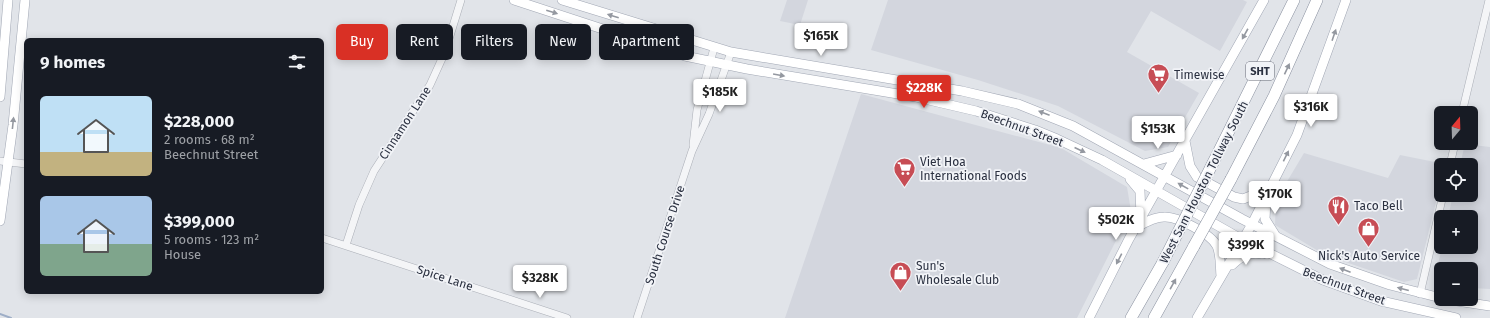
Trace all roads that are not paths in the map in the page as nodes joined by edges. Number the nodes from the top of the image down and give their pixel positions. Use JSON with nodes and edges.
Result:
{"nodes":[{"id":1,"x":8,"y":0,"type":"edge"},
{"id":2,"x":25,"y":0,"type":"edge"},
{"id":3,"x":461,"y":0,"type":"edge"},
{"id":4,"x":514,"y":0,"type":"edge"},
{"id":5,"x":562,"y":0,"type":"edge"},
{"id":6,"x":1264,"y":0,"type":"edge"},
{"id":7,"x":1294,"y":0,"type":"edge"},
{"id":8,"x":1316,"y":0,"type":"edge"},
{"id":9,"x":1346,"y":0,"type":"edge"},
{"id":10,"x":1488,"y":0,"type":"edge"},
{"id":11,"x":576,"y":4,"type":"junction"},
{"id":12,"x":570,"y":17,"type":"junction"},
{"id":13,"x":5,"y":42,"type":"junction"},
{"id":14,"x":21,"y":42,"type":"junction"},
{"id":15,"x":714,"y":48,"type":"junction"},
{"id":16,"x":730,"y":52,"type":"junction"},
{"id":17,"x":709,"y":62,"type":"junction"},
{"id":18,"x":726,"y":65,"type":"junction"},
{"id":19,"x":869,"y":75,"type":"junction"},
{"id":20,"x":868,"y":88,"type":"junction"},
{"id":21,"x":980,"y":94,"type":"junction"},
{"id":22,"x":0,"y":97,"type":"edge"},
{"id":23,"x":1464,"y":106,"type":"edge"},
{"id":24,"x":976,"y":111,"type":"junction"},
{"id":25,"x":1185,"y":141,"type":"junction"},
{"id":26,"x":692,"y":152,"type":"junction"},
{"id":27,"x":1177,"y":155,"type":"junction"},
{"id":28,"x":4,"y":162,"type":"edge"},
{"id":29,"x":24,"y":164,"type":"edge"},
{"id":30,"x":1144,"y":164,"type":"junction"},
{"id":31,"x":1125,"y":173,"type":"junction"},
{"id":32,"x":1165,"y":176,"type":"junction"},
{"id":33,"x":1156,"y":191,"type":"junction"},
{"id":34,"x":1269,"y":191,"type":"junction"},
{"id":35,"x":1441,"y":202,"type":"edge"},
{"id":36,"x":1142,"y":217,"type":"junction"},
{"id":37,"x":0,"y":221,"type":"edge"},
{"id":38,"x":1252,"y":224,"type":"junction"},
{"id":39,"x":1135,"y":228,"type":"junction"},
{"id":40,"x":1276,"y":237,"type":"junction"},
{"id":41,"x":324,"y":239,"type":"edge"},
{"id":42,"x":1243,"y":240,"type":"junction"},
{"id":43,"x":346,"y":245,"type":"junction"},
{"id":44,"x":1271,"y":255,"type":"junction"},
{"id":45,"x":1330,"y":264,"type":"junction"},
{"id":46,"x":1222,"y":276,"type":"junction"},
{"id":47,"x":1323,"y":280,"type":"junction"},
{"id":48,"x":1420,"y":294,"type":"junction"},
{"id":49,"x":1434,"y":297,"type":"edge"},
{"id":50,"x":1478,"y":304,"type":"edge"},
{"id":51,"x":1490,"y":306,"type":"edge"},
{"id":52,"x":1416,"y":310,"type":"junction"},
{"id":53,"x":567,"y":318,"type":"edge"},
{"id":54,"x":637,"y":318,"type":"edge"},
{"id":55,"x":1090,"y":318,"type":"edge"},
{"id":56,"x":1131,"y":318,"type":"edge"},
{"id":57,"x":1154,"y":318,"type":"edge"},
{"id":58,"x":1197,"y":318,"type":"edge"},
{"id":59,"x":1456,"y":318,"type":"edge"}],
"edges":[{"from":1,"to":13,"type":"main road"},
{"from":2,"to":14,"type":"main road"},
{"from":3,"to":43,"type":"street","name":"Cinnamon Lane"},
{"from":4,"to":12,"type":"main road","name":"Beechnut Street","one_way":true},
{"from":5,"to":11,"type":"main road","name":"Beechnut Street"},
{"from":6,"to":25,"type":"main road","one_way":true},
{"from":7,"to":56,"type":"highway","name":"West Sam Houston Tollway South","number":"SHT","bridge":true},
{"from":57,"to":8,"type":"highway","name":"West Sam Houston Tollway South","number":"SHT","one_way":true,"bridge":true},
{"from":34,"to":9,"type":"main road","one_way":true},
{"from":10,"to":23,"type":"street"},
{"from":11,"to":12,"type":"main road"},
{"from":15,"to":11,"type":"main road","name":"Beechnut Street","one_way":true},
{"from":12,"to":17,"type":"main road","name":"Beechnut Street"},
{"from":13,"to":14,"type":"main road"},
{"from":13,"to":22,"type":"main road"},
{"from":28,"to":14,"type":"main road","one_way":true},
{"from":15,"to":16,"type":"main road","name":"Beechnut Street"},
{"from":15,"to":17,"type":"street","name":"South Course Drive"},
{"from":16,"to":18,"type":"street","name":"South Course Drive"},
{"from":16,"to":19,"type":"main road","name":"Beechnut Street"},
{"from":17,"to":18,"type":"main road","name":"Beechnut Street"},
{"from":17,"to":26,"type":"street","name":"South Course Drive"},
{"from":18,"to":20,"type":"main road","name":"Beechnut Street","one_way":true},
{"from":18,"to":26,"type":"street","name":"South Course Drive"},
{"from":19,"to":20,"type":"main road"},
{"from":19,"to":21,"type":"main road","name":"Beechnut Street"},
{"from":20,"to":24,"type":"main road","name":"Beechnut Street"},
{"from":21,"to":24,"type":"main road"},
{"from":30,"to":21,"type":"main road","name":"Beechnut Street","one_way":true},
{"from":24,"to":31,"type":"main road","name":"Beechnut Street","one_way":true},
{"from":25,"to":27,"type":"main road"},
{"from":25,"to":34,"type":"main road"},
{"from":26,"to":54,"type":"street","name":"South Course Drive"},
{"from":27,"to":30,"type":"main road"},
{"from":27,"to":32,"type":"main road"},
{"from":28,"to":29,"type":"street"},
{"from":28,"to":37,"type":"main road"},
{"from":30,"to":32,"type":"main road","name":"Beechnut Street"},
{"from":31,"to":33,"type":"main road","name":"Beechnut Street"},
{"from":31,"to":36,"type":"main road"},
{"from":32,"to":33,"type":"main road"},
{"from":38,"to":32,"type":"main road","name":"Beechnut Street","one_way":true},
{"from":33,"to":36,"type":"main road"},
{"from":33,"to":42,"type":"main road","name":"Beechnut Street"},
{"from":34,"to":38,"type":"main road"},
{"from":34,"to":40,"type":"main road"},
{"from":35,"to":48,"type":"street"},
{"from":36,"to":39,"type":"main road"},
{"from":38,"to":40,"type":"main road","name":"Beechnut Street"},
{"from":38,"to":42,"type":"main road"},
{"from":39,"to":46,"type":"main road"},
{"from":39,"to":55,"type":"main road","one_way":true},
{"from":40,"to":45,"type":"main road","name":"Beechnut Street"},
{"from":41,"to":43,"type":"street","name":"Spice Lane"},
{"from":42,"to":44,"type":"main road","name":"Beechnut Street"},
{"from":42,"to":46,"type":"main road"},
{"from":43,"to":53,"type":"street","name":"Spice Lane"},
{"from":44,"to":46,"type":"main road"},
{"from":44,"to":47,"type":"main road","name":"Beechnut Street"},
{"from":45,"to":47,"type":"main road"},
{"from":48,"to":45,"type":"main road","name":"Beechnut Street","one_way":true},
{"from":46,"to":58,"type":"main road"},
{"from":47,"to":52,"type":"main road","name":"Beechnut Street"},
{"from":48,"to":49,"type":"main road","name":"Beechnut Street"},
{"from":48,"to":52,"type":"main road"},
{"from":50,"to":51,"type":"main road"},
{"from":52,"to":59,"type":"main road","name":"Beechnut Street"}]}
